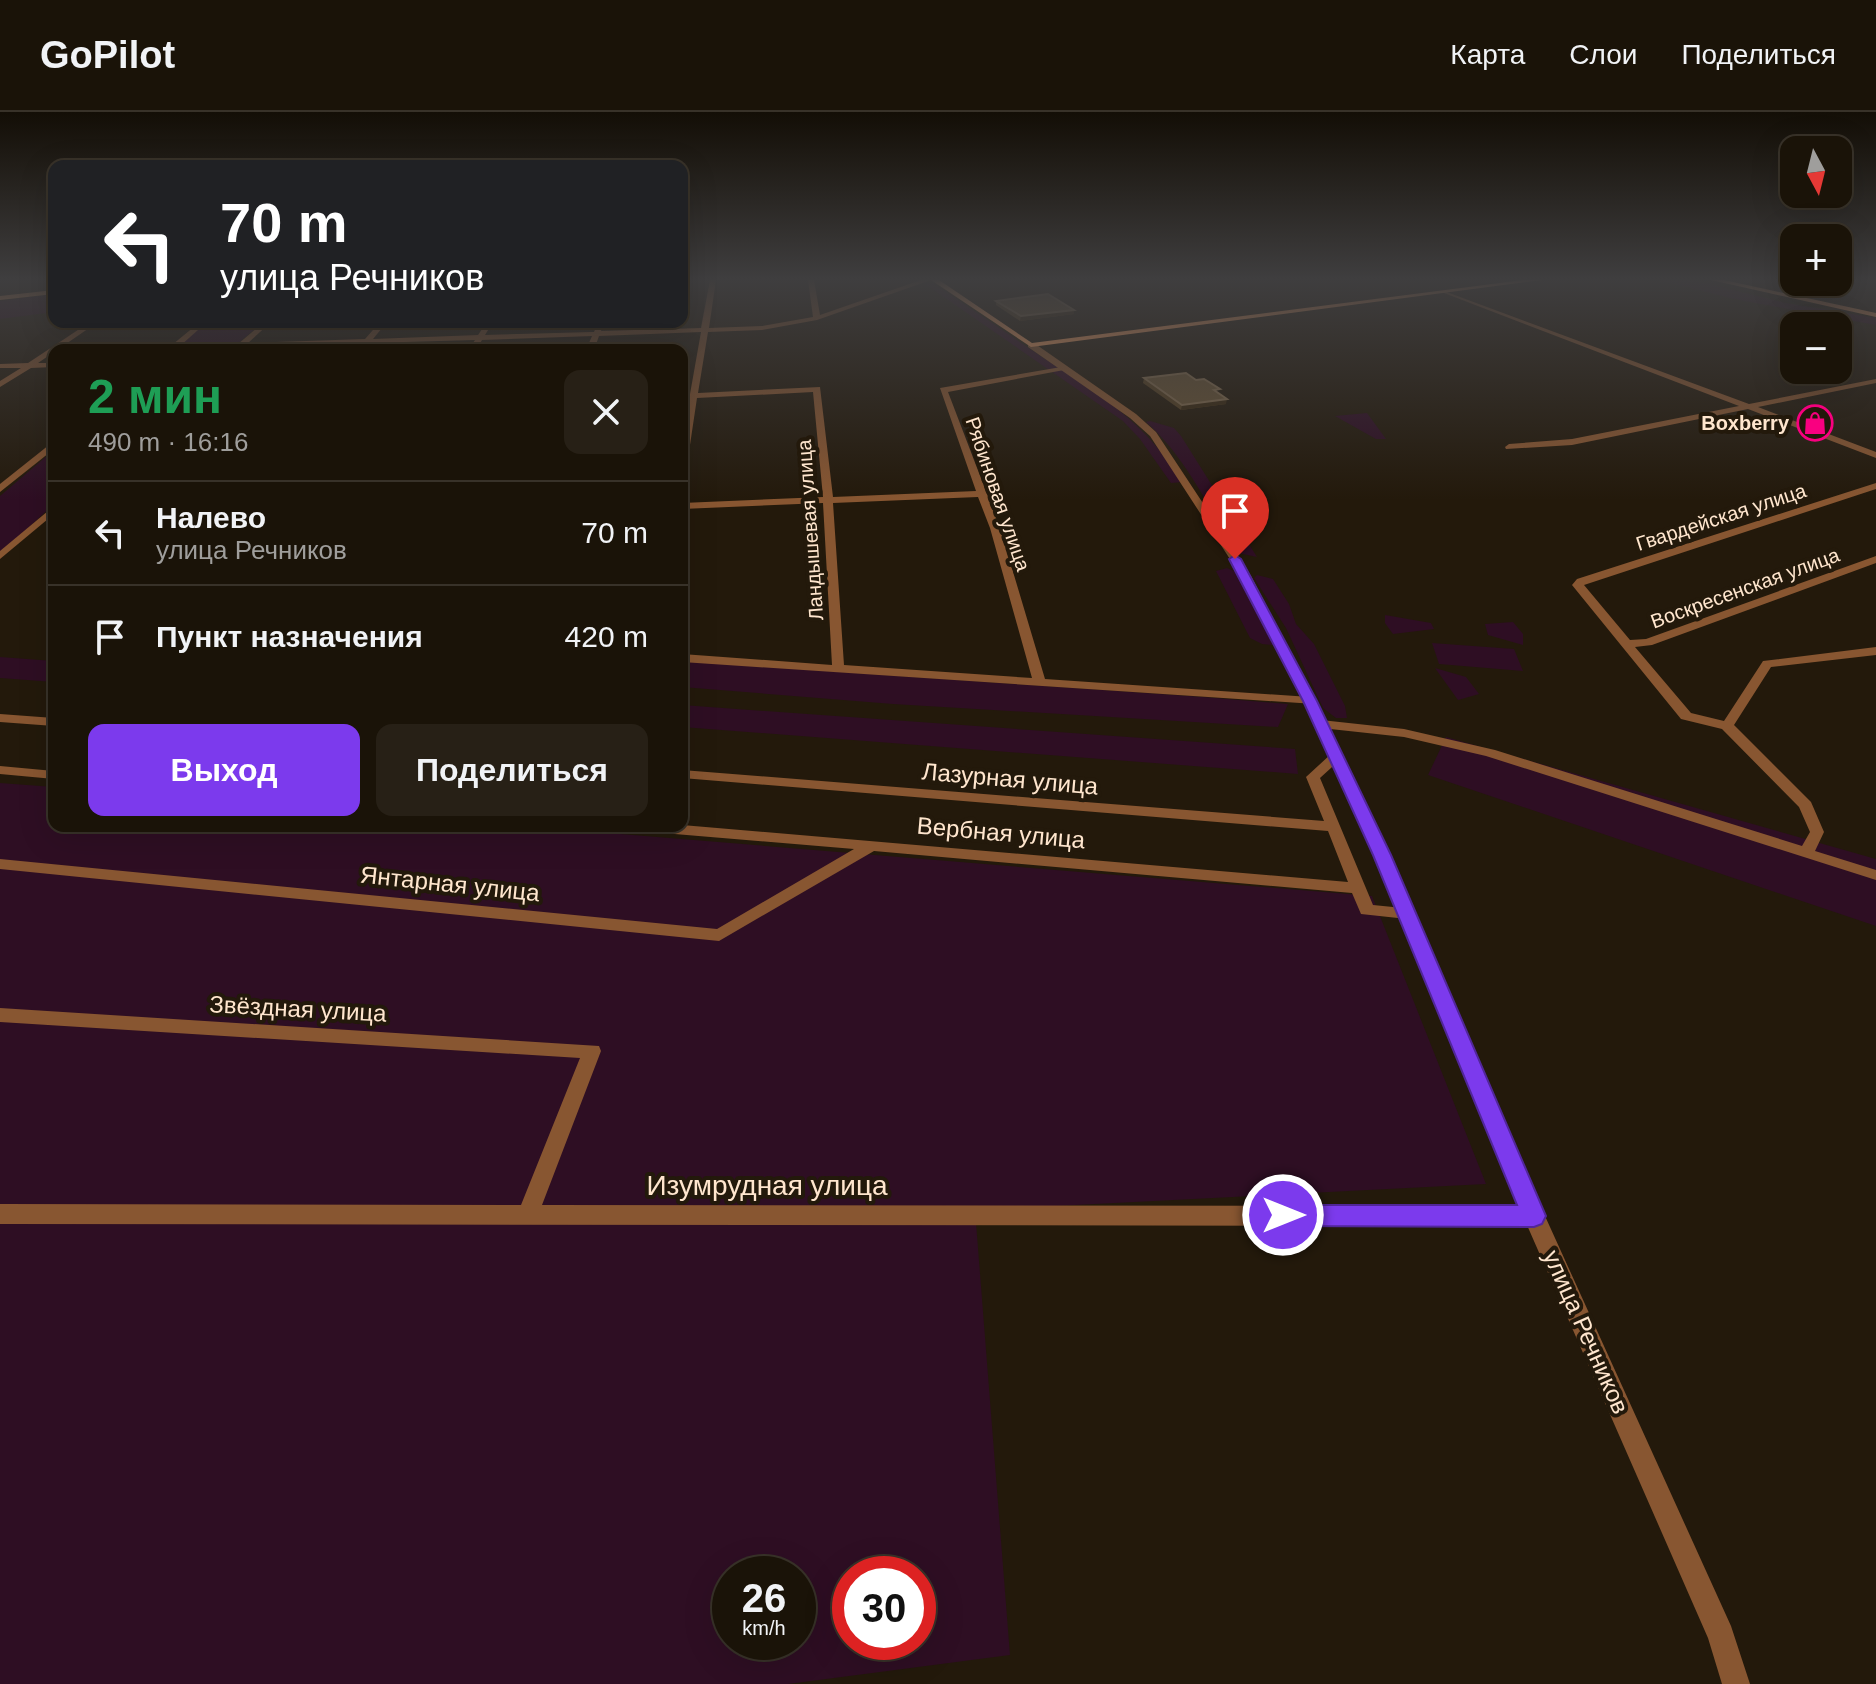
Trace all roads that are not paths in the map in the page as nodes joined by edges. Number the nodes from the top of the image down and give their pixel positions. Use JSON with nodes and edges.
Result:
{"nodes":[{"id":1,"x":48,"y":353,"type":"edge"},
{"id":2,"x":702,"y":353,"type":"edge"},
{"id":3,"x":1043,"y":353,"type":"edge"},
{"id":4,"x":1608,"y":353,"type":"edge"},
{"id":5,"x":48,"y":365,"type":"edge"},
{"id":6,"x":0,"y":366,"type":"edge"},
{"id":7,"x":29,"y":366,"type":"junction"},
{"id":8,"x":1064,"y":368,"type":"junction"},
{"id":9,"x":1876,"y":381,"type":"edge"},
{"id":10,"x":0,"y":385,"type":"edge"},
{"id":11,"x":688,"y":396,"type":"edge"},
{"id":12,"x":693,"y":396,"type":"junction"},
{"id":13,"x":1749,"y":407,"type":"junction"},
{"id":14,"x":688,"y":427,"type":"edge"},
{"id":15,"x":1509,"y":447,"type":"dead end"},
{"id":16,"x":48,"y":449,"type":"edge"},
{"id":17,"x":1876,"y":455,"type":"edge"},
{"id":18,"x":1876,"y":486,"type":"edge"},
{"id":19,"x":0,"y":489,"type":"edge"},
{"id":20,"x":982,"y":494,"type":"junction"},
{"id":21,"x":828,"y":500,"type":"junction"},
{"id":22,"x":688,"y":506,"type":"edge"},
{"id":23,"x":48,"y":514,"type":"edge"},
{"id":24,"x":0,"y":556,"type":"edge"},
{"id":25,"x":1876,"y":559,"type":"edge"},
{"id":26,"x":1625,"y":644,"type":"junction"},
{"id":27,"x":1876,"y":651,"type":"edge"},
{"id":28,"x":688,"y":658,"type":"edge"},
{"id":29,"x":838,"y":669,"type":"junction"},
{"id":30,"x":1040,"y":683,"type":"junction"},
{"id":31,"x":1310,"y":701,"type":"junction"},
{"id":32,"x":0,"y":718,"type":"edge"},
{"id":33,"x":48,"y":722,"type":"edge"},
{"id":34,"x":1321,"y":724,"type":"junction"},
{"id":35,"x":1727,"y":726,"type":"junction"},
{"id":36,"x":1336,"y":757,"type":"junction"},
{"id":37,"x":0,"y":770,"type":"edge"},
{"id":38,"x":48,"y":774,"type":"edge"},
{"id":39,"x":688,"y":774,"type":"edge"},
{"id":40,"x":1334,"y":827,"type":"junction"},
{"id":41,"x":688,"y":830,"type":"edge"},
{"id":42,"x":871,"y":846,"type":"junction"},
{"id":43,"x":1806,"y":854,"type":"junction"},
{"id":44,"x":0,"y":864,"type":"edge"},
{"id":45,"x":1876,"y":875,"type":"edge"},
{"id":46,"x":1358,"y":888,"type":"junction"},
{"id":47,"x":1407,"y":913,"type":"junction"},
{"id":48,"x":0,"y":1015,"type":"edge"},
{"id":49,"x":529,"y":1212,"type":"junction"},
{"id":50,"x":0,"y":1214,"type":"edge"},
{"id":51,"x":1534,"y":1216,"type":"junction"},
{"id":52,"x":1736,"y":1684,"type":"edge"}],
"edges":[{"from":1,"to":7,"type":"street"},
{"from":2,"to":12,"type":"street"},
{"from":3,"to":8,"type":"street","name":"улица Речников"},
{"from":4,"to":13,"type":"street"},
{"from":5,"to":7,"type":"street"},
{"from":6,"to":7,"type":"street"},
{"from":7,"to":10,"type":"street"},
{"from":8,"to":20,"type":"street","name":"Рябиновая улица"},
{"from":8,"to":31,"type":"street","name":"улица Речников"},
{"from":9,"to":13,"type":"street"},
{"from":11,"to":12,"type":"street"},
{"from":12,"to":14,"type":"street"},
{"from":12,"to":21,"type":"street","name":"Ландышевая улица"},
{"from":13,"to":15,"type":"street"},
{"from":13,"to":17,"type":"street"},
{"from":16,"to":19,"type":"street"},
{"from":18,"to":26,"type":"street","name":"Гвардейская улица"},
{"from":20,"to":21,"type":"street"},
{"from":20,"to":30,"type":"street","name":"Рябиновая улица"},
{"from":21,"to":22,"type":"street"},
{"from":21,"to":29,"type":"street","name":"Ландышевая улица"},
{"from":23,"to":24,"type":"street"},
{"from":25,"to":26,"type":"street","name":"Воскресенская улица"},
{"from":26,"to":35,"type":"street"},
{"from":27,"to":35,"type":"street"},
{"from":28,"to":29,"type":"street"},
{"from":29,"to":30,"type":"street"},
{"from":30,"to":31,"type":"street"},
{"from":31,"to":34,"type":"street","name":"улица Речников"},
{"from":32,"to":33,"type":"street"},
{"from":34,"to":36,"type":"street","name":"улица Речников"},
{"from":34,"to":43,"type":"street"},
{"from":35,"to":43,"type":"street"},
{"from":36,"to":40,"type":"street"},
{"from":36,"to":47,"type":"street","name":"улица Речников"},
{"from":37,"to":38,"type":"street"},
{"from":39,"to":40,"type":"street","name":"Лазурная улица"},
{"from":40,"to":46,"type":"street"},
{"from":41,"to":42,"type":"street","name":"Вербная улица"},
{"from":42,"to":44,"type":"street","name":"Янтарная улица"},
{"from":42,"to":46,"type":"street","name":"Вербная улица"},
{"from":43,"to":45,"type":"street"},
{"from":46,"to":47,"type":"street"},
{"from":47,"to":51,"type":"street","name":"улица Речников"},
{"from":48,"to":49,"type":"street","name":"Звёздная улица"},
{"from":49,"to":50,"type":"street","name":"Изумрудная улица"},
{"from":49,"to":51,"type":"street","name":"Изумрудная улица"},
{"from":51,"to":52,"type":"street","name":"улица Речников"}]}
